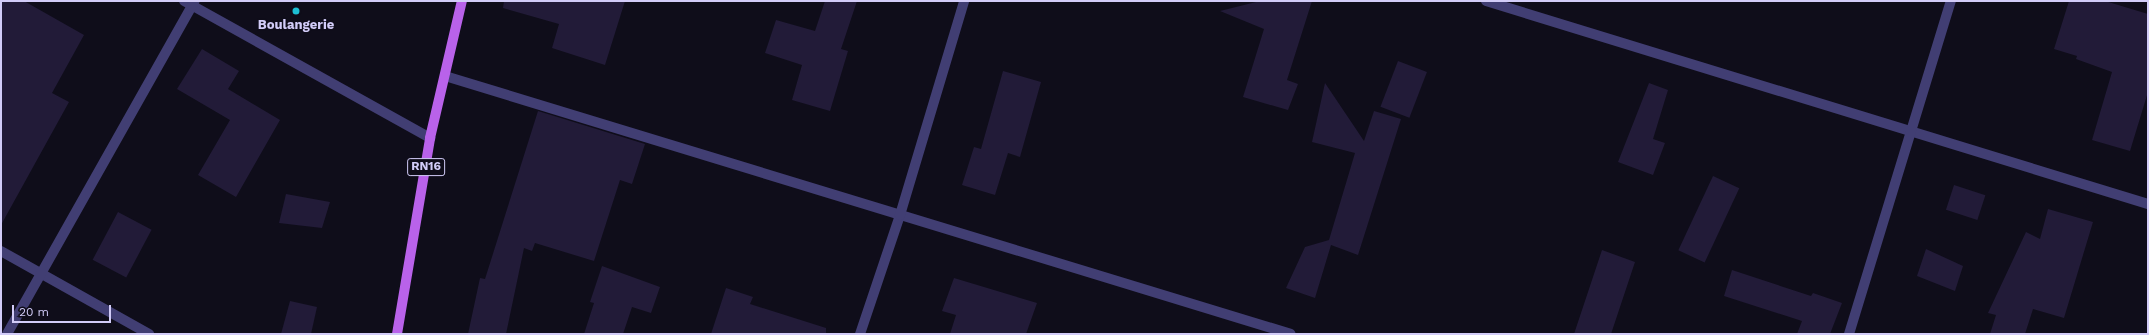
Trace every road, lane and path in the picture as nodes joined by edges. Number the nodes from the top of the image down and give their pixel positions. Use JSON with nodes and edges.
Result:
{"nodes":[{"id":1,"x":462,"y":1,"type":"edge"},
{"id":2,"x":964,"y":1,"type":"edge"},
{"id":3,"x":1486,"y":1,"type":"edge"},
{"id":4,"x":1951,"y":1,"type":"edge"},
{"id":5,"x":191,"y":3,"type":"edge"},
{"id":6,"x":445,"y":76,"type":"junction"},
{"id":7,"x":1911,"y":130,"type":"junction"},
{"id":8,"x":430,"y":138,"type":"junction"},
{"id":9,"x":2148,"y":204,"type":"edge"},
{"id":10,"x":900,"y":215,"type":"junction"},
{"id":11,"x":1,"y":251,"type":"edge"},
{"id":12,"x":41,"y":274,"type":"junction"},
{"id":13,"x":7,"y":334,"type":"edge"},
{"id":14,"x":149,"y":334,"type":"edge"},
{"id":15,"x":397,"y":334,"type":"edge"},
{"id":16,"x":860,"y":334,"type":"edge"},
{"id":17,"x":1291,"y":334,"type":"edge"},
{"id":18,"x":1849,"y":334,"type":"edge"}],
"edges":[{"from":1,"to":6,"type":"main road","number":"RN16"},
{"from":2,"to":10,"type":"street"},
{"from":3,"to":7,"type":"street"},
{"from":4,"to":7,"type":"street"},
{"from":5,"to":8,"type":"street"},
{"from":5,"to":12,"type":"street"},
{"from":6,"to":8,"type":"main road","number":"RN16"},
{"from":6,"to":10,"type":"street"},
{"from":7,"to":9,"type":"street"},
{"from":7,"to":18,"type":"street"},
{"from":8,"to":15,"type":"main road","number":"RN16"},
{"from":10,"to":16,"type":"street"},
{"from":10,"to":17,"type":"street"},
{"from":11,"to":12,"type":"street"},
{"from":12,"to":13,"type":"street"},
{"from":12,"to":14,"type":"street"}]}
